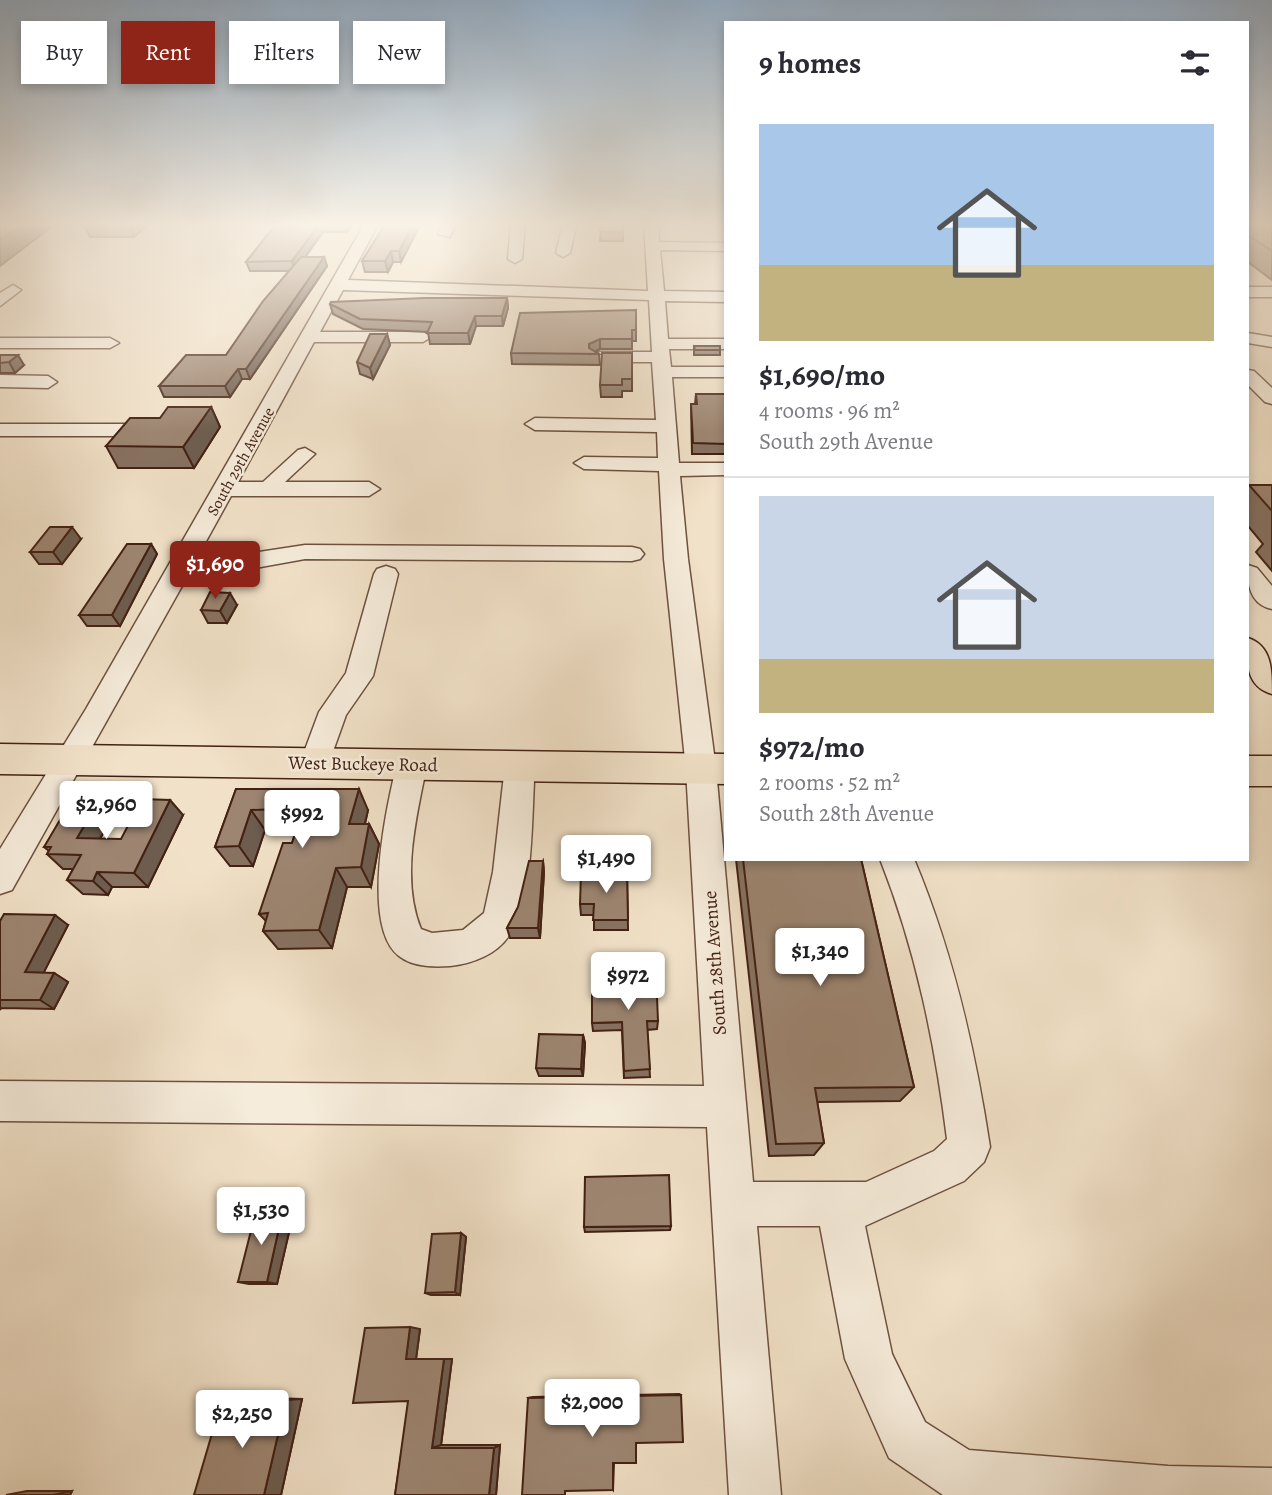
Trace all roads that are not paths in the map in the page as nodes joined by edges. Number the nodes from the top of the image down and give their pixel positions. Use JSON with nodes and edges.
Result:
{"nodes":[{"id":1,"x":332,"y":293,"type":"edge"},
{"id":2,"x":565,"y":293,"type":"edge"},
{"id":3,"x":653,"y":293,"type":"edge"},
{"id":4,"x":724,"y":298,"type":"edge"},
{"id":5,"x":653,"y":309,"type":"junction"},
{"id":6,"x":313,"y":329,"type":"junction"},
{"id":7,"x":425,"y":330,"type":"edge"},
{"id":8,"x":1249,"y":338,"type":"edge"},
{"id":9,"x":1272,"y":342,"type":"edge"},
{"id":10,"x":0,"y":343,"type":"edge"},
{"id":11,"x":110,"y":343,"type":"dead end"},
{"id":12,"x":724,"y":344,"type":"edge"},
{"id":13,"x":600,"y":357,"type":"edge"},
{"id":14,"x":662,"y":358,"type":"junction"},
{"id":15,"x":724,"y":372,"type":"edge"},
{"id":16,"x":1249,"y":376,"type":"edge"},
{"id":17,"x":0,"y":381,"type":"edge"},
{"id":18,"x":48,"y":382,"type":"dead end"},
{"id":19,"x":1272,"y":399,"type":"edge"},
{"id":20,"x":1249,"y":401,"type":"edge"},
{"id":21,"x":535,"y":424,"type":"dead end"},
{"id":22,"x":666,"y":426,"type":"junction"},
{"id":23,"x":0,"y":430,"type":"edge"},
{"id":24,"x":132,"y":430,"type":"edge"},
{"id":25,"x":305,"y":454,"type":"dead end"},
{"id":26,"x":584,"y":463,"type":"dead end"},
{"id":27,"x":669,"y":467,"type":"junction"},
{"id":28,"x":724,"y":469,"type":"edge"},
{"id":29,"x":224,"y":489,"type":"junction"},
{"id":30,"x":269,"y":489,"type":"junction"},
{"id":31,"x":369,"y":489,"type":"dead end"},
{"id":32,"x":632,"y":554,"type":"dead end"},
{"id":33,"x":184,"y":562,"type":"junction"},
{"id":34,"x":386,"y":574,"type":"dead end"},
{"id":35,"x":1249,"y":575,"type":"edge"},
{"id":36,"x":1264,"y":604,"type":"edge"},
{"id":37,"x":0,"y":759,"type":"edge"},
{"id":38,"x":70,"y":759,"type":"junction"},
{"id":39,"x":315,"y":763,"type":"junction"},
{"id":40,"x":412,"y":764,"type":"junction"},
{"id":41,"x":520,"y":766,"type":"junction"},
{"id":42,"x":714,"y":769,"type":"edge"},
{"id":43,"x":1249,"y":771,"type":"edge"},
{"id":44,"x":1272,"y":771,"type":"edge"},
{"id":45,"x":898,"y":861,"type":"edge"},
{"id":46,"x":0,"y":878,"type":"edge"},
{"id":47,"x":0,"y":1101,"type":"edge"},
{"id":48,"x":724,"y":1107,"type":"junction"},
{"id":49,"x":732,"y":1204,"type":"junction"},
{"id":50,"x":838,"y":1205,"type":"junction"},
{"id":51,"x":1272,"y":1494,"type":"edge"},
{"id":52,"x":755,"y":1495,"type":"edge"}],
"edges":[{"from":1,"to":6,"type":"street","name":"South 29th Avenue"},
{"from":2,"to":5,"type":"street"},
{"from":3,"to":5,"type":"street","name":"South 28th Avenue"},
{"from":4,"to":5,"type":"street"},
{"from":5,"to":14,"type":"street","name":"South 28th Avenue"},
{"from":6,"to":7,"type":"street"},
{"from":6,"to":29,"type":"street","name":"South 29th Avenue"},
{"from":8,"to":9,"type":"street"},
{"from":10,"to":11,"type":"street"},
{"from":12,"to":14,"type":"street"},
{"from":13,"to":14,"type":"street"},
{"from":14,"to":15,"type":"street"},
{"from":14,"to":22,"type":"street","name":"South 28th Avenue"},
{"from":16,"to":19,"type":"street"},
{"from":17,"to":18,"type":"street"},
{"from":19,"to":20,"type":"street"},
{"from":21,"to":22,"type":"street"},
{"from":22,"to":27,"type":"street","name":"South 28th Avenue"},
{"from":23,"to":24,"type":"street"},
{"from":25,"to":30,"type":"street"},
{"from":26,"to":27,"type":"street"},
{"from":27,"to":28,"type":"street"},
{"from":27,"to":42,"type":"street","name":"South 28th Avenue"},
{"from":29,"to":30,"type":"street"},
{"from":29,"to":33,"type":"street","name":"South 29th Avenue"},
{"from":30,"to":31,"type":"street"},
{"from":32,"to":33,"type":"street"},
{"from":33,"to":38,"type":"street","name":"South 29th Avenue"},
{"from":34,"to":39,"type":"street"},
{"from":35,"to":36,"type":"street"},
{"from":37,"to":38,"type":"main road","name":"West Buckeye Road"},
{"from":38,"to":39,"type":"main road","name":"West Buckeye Road"},
{"from":38,"to":46,"type":"street","name":"South 29th Avenue"},
{"from":39,"to":40,"type":"main road","name":"West Buckeye Road"},
{"from":40,"to":41,"type":"main road","name":"West Buckeye Road"},
{"from":40,"to":41,"type":"street"},
{"from":41,"to":42,"type":"main road","name":"West Buckeye Road"},
{"from":42,"to":48,"type":"street","name":"South 28th Avenue"},
{"from":43,"to":44,"type":"main road"},
{"from":45,"to":50,"type":"street"},
{"from":47,"to":48,"type":"street"},
{"from":48,"to":49,"type":"street","name":"South 28th Avenue"},
{"from":49,"to":50,"type":"street"},
{"from":49,"to":52,"type":"street","name":"South 28th Avenue"},
{"from":50,"to":51,"type":"street"}]}
